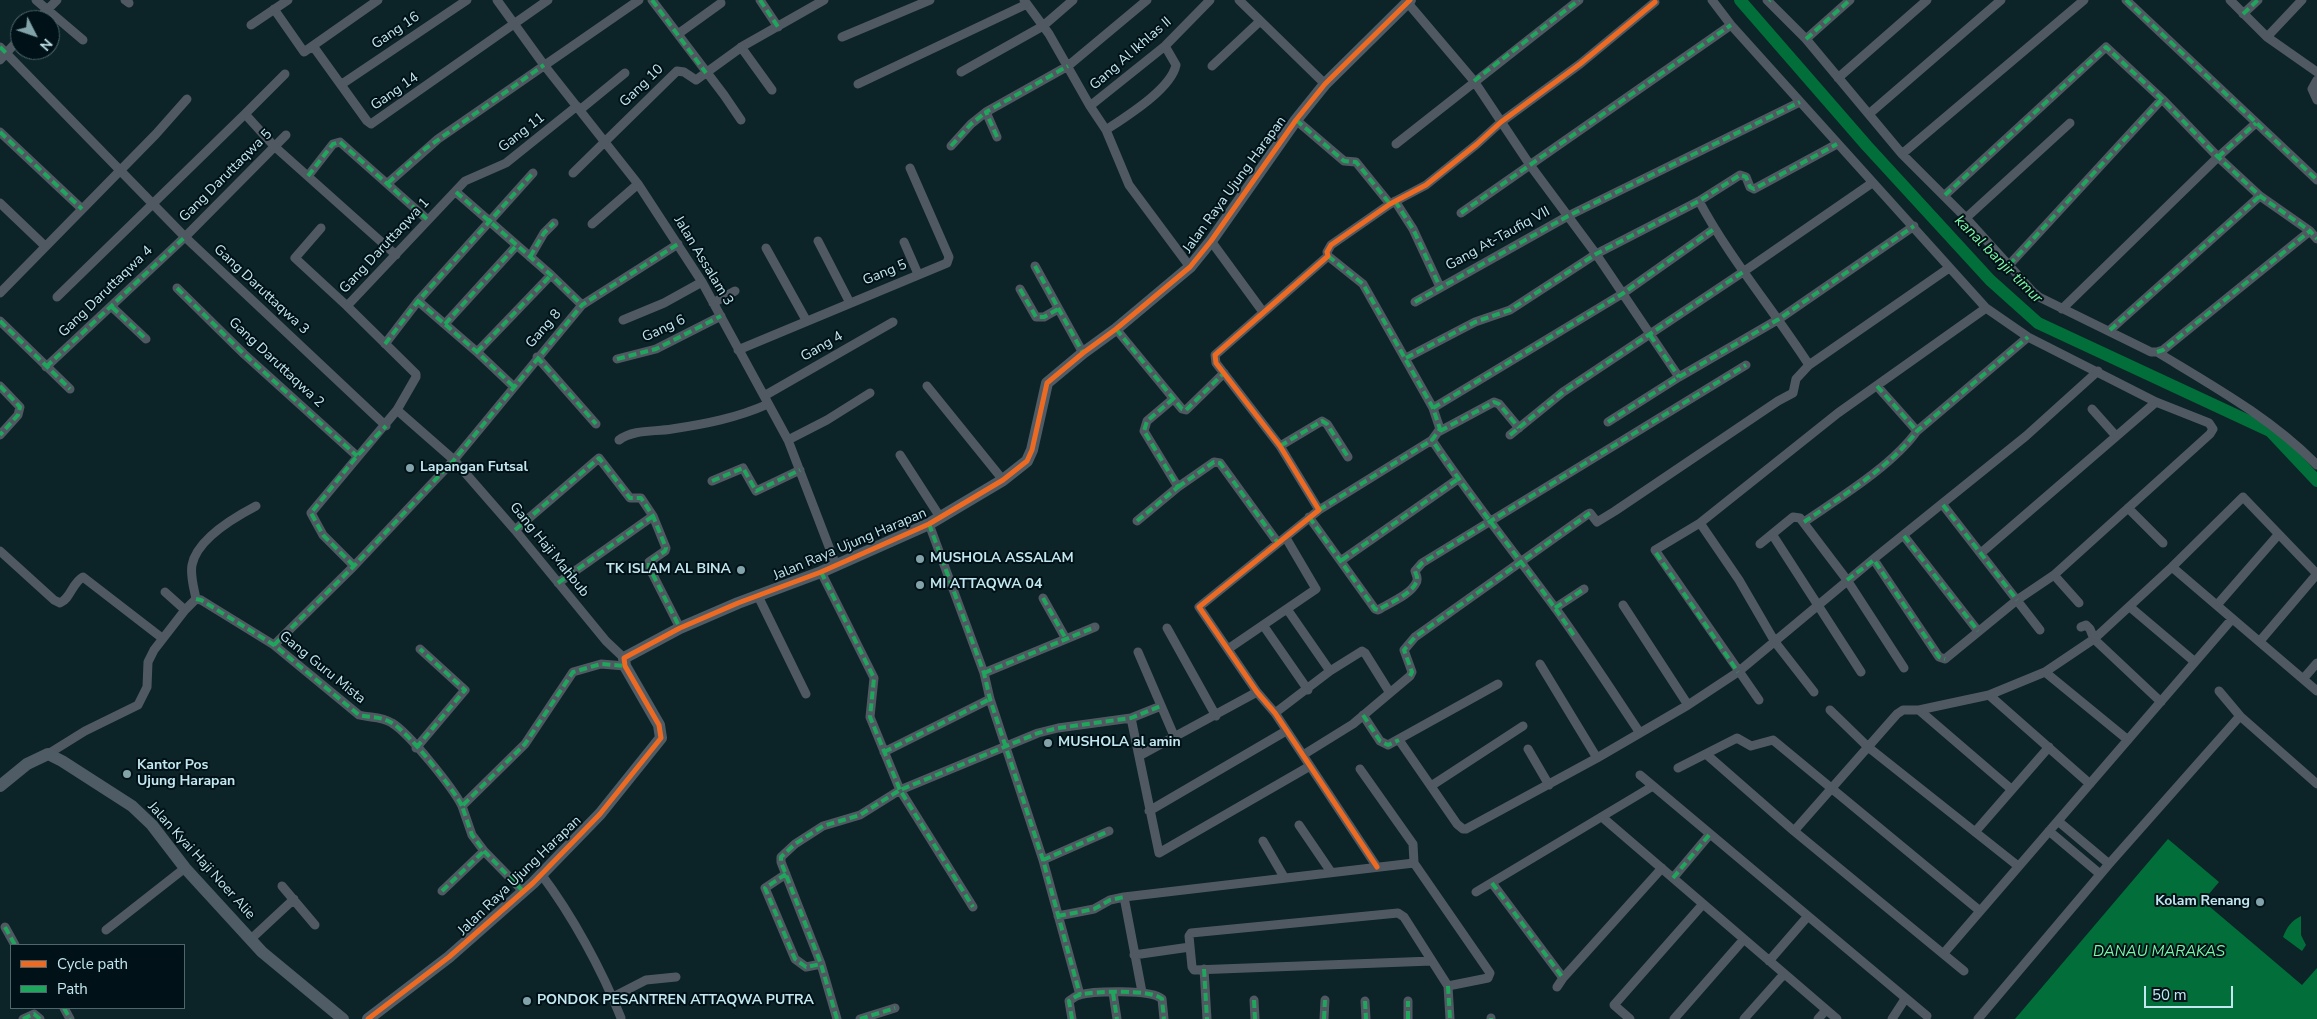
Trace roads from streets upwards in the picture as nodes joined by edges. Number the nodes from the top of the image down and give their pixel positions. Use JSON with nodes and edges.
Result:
{"nodes":[{"id":1,"x":36,"y":0,"type":"edge"},
{"id":2,"x":57,"y":0,"type":"edge"},
{"id":3,"x":288,"y":0,"type":"edge"},
{"id":4,"x":378,"y":0,"type":"edge"},
{"id":5,"x":467,"y":0,"type":"edge"},
{"id":6,"x":498,"y":0,"type":"edge"},
{"id":7,"x":548,"y":0,"type":"edge"},
{"id":8,"x":639,"y":0,"type":"edge"},
{"id":9,"x":652,"y":0,"type":"edge"},
{"id":10,"x":824,"y":0,"type":"edge"},
{"id":11,"x":930,"y":0,"type":"edge"},
{"id":12,"x":1073,"y":0,"type":"edge"},
{"id":13,"x":1147,"y":0,"type":"edge"},
{"id":14,"x":1210,"y":0,"type":"edge"},
{"id":15,"x":1239,"y":0,"type":"edge"},
{"id":16,"x":1579,"y":0,"type":"edge"},
{"id":17,"x":1712,"y":0,"type":"edge"},
{"id":18,"x":1769,"y":0,"type":"edge"},
{"id":19,"x":1850,"y":0,"type":"edge"},
{"id":20,"x":1927,"y":0,"type":"edge"},
{"id":21,"x":2001,"y":0,"type":"edge"},
{"id":22,"x":2084,"y":0,"type":"edge"},
{"id":23,"x":2126,"y":0,"type":"edge"},
{"id":24,"x":2230,"y":0,"type":"edge"},
{"id":25,"x":2258,"y":0,"type":"edge"},
{"id":26,"x":2302,"y":0,"type":"edge"},
{"id":27,"x":763,"y":1,"type":"edge"},
{"id":28,"x":1409,"y":1,"type":"edge"},
{"id":29,"x":1026,"y":2,"type":"edge"},
{"id":30,"x":1655,"y":2,"type":"dead end"},
{"id":31,"x":720,"y":3,"type":"dead end"},
{"id":32,"x":274,"y":9,"type":"junction"},
{"id":33,"x":47,"y":10,"type":"joint"},
{"id":34,"x":2243,"y":14,"type":"junction"},
{"id":35,"x":60,"y":21,"type":"edge"},
{"id":36,"x":1259,"y":22,"type":"junction"},
{"id":37,"x":514,"y":24,"type":"junction"},
{"id":38,"x":251,"y":25,"type":"dead end"},
{"id":39,"x":1731,"y":25,"type":"junction"},
{"id":40,"x":1043,"y":26,"type":"junction"},
{"id":41,"x":778,"y":28,"type":"junction"},
{"id":42,"x":678,"y":34,"type":"junction"},
{"id":43,"x":842,"y":37,"type":"dead end"},
{"id":44,"x":2267,"y":38,"type":"junction"},
{"id":45,"x":1806,"y":39,"type":"junction"},
{"id":46,"x":83,"y":40,"type":"dead end"},
{"id":47,"x":313,"y":46,"type":"junction"},
{"id":48,"x":1165,"y":46,"type":"junction"},
{"id":49,"x":741,"y":47,"type":"junction"},
{"id":50,"x":2,"y":53,"type":"edge"},
{"id":51,"x":544,"y":65,"type":"junction"},
{"id":52,"x":1068,"y":66,"type":"junction"},
{"id":53,"x":1212,"y":66,"type":"dead end"},
{"id":54,"x":961,"y":72,"type":"dead end"},
{"id":55,"x":2317,"y":72,"type":"edge"},
{"id":56,"x":625,"y":73,"type":"dead end"},
{"id":57,"x":706,"y":73,"type":"junction"},
{"id":58,"x":285,"y":74,"type":"dead end"},
{"id":59,"x":1838,"y":78,"type":"junction"},
{"id":60,"x":2317,"y":80,"type":"edge"},
{"id":61,"x":1474,"y":81,"type":"junction"},
{"id":62,"x":342,"y":84,"type":"junction"},
{"id":63,"x":858,"y":84,"type":"dead end"},
{"id":64,"x":1325,"y":84,"type":"junction"},
{"id":65,"x":772,"y":90,"type":"dead end"},
{"id":66,"x":187,"y":99,"type":"dead end"},
{"id":67,"x":2162,"y":99,"type":"junction"},
{"id":68,"x":2317,"y":100,"type":"edge"},
{"id":69,"x":1800,"y":102,"type":"junction"},
{"id":70,"x":1090,"y":106,"type":"junction"},
{"id":71,"x":579,"y":108,"type":"junction"},
{"id":72,"x":986,"y":112,"type":"junction"},
{"id":73,"x":245,"y":114,"type":"junction"},
{"id":74,"x":1869,"y":114,"type":"junction"},
{"id":75,"x":741,"y":120,"type":"dead end"},
{"id":76,"x":1296,"y":120,"type":"junction"},
{"id":77,"x":1501,"y":122,"type":"junction"},
{"id":78,"x":2070,"y":123,"type":"dead end"},
{"id":79,"x":2256,"y":123,"type":"junction"},
{"id":80,"x":1106,"y":130,"type":"junction"},
{"id":81,"x":0,"y":132,"type":"edge"},
{"id":82,"x":286,"y":135,"type":"dead end"},
{"id":83,"x":997,"y":137,"type":"dead end"},
{"id":84,"x":604,"y":141,"type":"junction"},
{"id":85,"x":1396,"y":144,"type":"dead end"},
{"id":86,"x":1837,"y":144,"type":"junction"},
{"id":87,"x":274,"y":146,"type":"junction"},
{"id":88,"x":951,"y":146,"type":"dead end"},
{"id":89,"x":1902,"y":154,"type":"junction"},
{"id":90,"x":2218,"y":157,"type":"junction"},
{"id":91,"x":1530,"y":165,"type":"junction"},
{"id":92,"x":910,"y":168,"type":"dead end"},
{"id":93,"x":121,"y":170,"type":"junction"},
{"id":94,"x":533,"y":173,"type":"dead end"},
{"id":95,"x":573,"y":173,"type":"dead end"},
{"id":96,"x":308,"y":176,"type":"junction"},
{"id":97,"x":2317,"y":180,"type":"edge"},
{"id":98,"x":388,"y":183,"type":"junction"},
{"id":99,"x":1872,"y":183,"type":"junction"},
{"id":100,"x":638,"y":184,"type":"junction"},
{"id":101,"x":456,"y":192,"type":"junction"},
{"id":102,"x":1945,"y":195,"type":"junction"},
{"id":103,"x":2260,"y":196,"type":"junction"},
{"id":104,"x":1699,"y":201,"type":"junction"},
{"id":105,"x":0,"y":202,"type":"edge"},
{"id":106,"x":154,"y":202,"type":"junction"},
{"id":107,"x":1392,"y":203,"type":"junction"},
{"id":108,"x":82,"y":209,"type":"junction"},
{"id":109,"x":1460,"y":213,"type":"dead end"},
{"id":110,"x":1568,"y":216,"type":"junction"},
{"id":111,"x":1966,"y":218,"type":"junction"},
{"id":112,"x":428,"y":220,"type":"junction"},
{"id":113,"x":490,"y":223,"type":"junction"},
{"id":114,"x":554,"y":224,"type":"dead end"},
{"id":115,"x":592,"y":224,"type":"dead end"},
{"id":116,"x":1914,"y":226,"type":"junction"},
{"id":117,"x":321,"y":228,"type":"dead end"},
{"id":118,"x":1714,"y":229,"type":"junction"},
{"id":119,"x":2310,"y":231,"type":"junction"},
{"id":120,"x":185,"y":236,"type":"junction"},
{"id":121,"x":2317,"y":239,"type":"edge"},
{"id":122,"x":818,"y":241,"type":"dead end"},
{"id":123,"x":1211,"y":241,"type":"junction"},
{"id":124,"x":904,"y":242,"type":"dead end"},
{"id":125,"x":678,"y":244,"type":"junction"},
{"id":126,"x":517,"y":245,"type":"junction"},
{"id":127,"x":46,"y":246,"type":"junction"},
{"id":128,"x":766,"y":248,"type":"dead end"},
{"id":129,"x":1596,"y":254,"type":"junction"},
{"id":130,"x":396,"y":255,"type":"junction"},
{"id":131,"x":1328,"y":256,"type":"junction"},
{"id":132,"x":530,"y":257,"type":"junction"},
{"id":133,"x":2009,"y":265,"type":"junction"},
{"id":134,"x":1035,"y":266,"type":"dead end"},
{"id":135,"x":1190,"y":267,"type":"junction"},
{"id":136,"x":1949,"y":268,"type":"junction"},
{"id":137,"x":1743,"y":272,"type":"junction"},
{"id":138,"x":918,"y":274,"type":"junction"},
{"id":139,"x":551,"y":275,"type":"junction"},
{"id":140,"x":702,"y":282,"type":"junction"},
{"id":141,"x":1440,"y":286,"type":"junction"},
{"id":142,"x":177,"y":288,"type":"dead end"},
{"id":143,"x":1020,"y":289,"type":"dead end"},
{"id":144,"x":735,"y":291,"type":"dead end"},
{"id":145,"x":0,"y":293,"type":"edge"},
{"id":146,"x":1622,"y":294,"type":"junction"},
{"id":147,"x":57,"y":297,"type":"dead end"},
{"id":148,"x":418,"y":301,"type":"junction"},
{"id":149,"x":1415,"y":302,"type":"dead end"},
{"id":150,"x":713,"y":303,"type":"junction"},
{"id":151,"x":850,"y":303,"type":"junction"},
{"id":152,"x":347,"y":306,"type":"junction"},
{"id":153,"x":582,"y":306,"type":"junction"},
{"id":154,"x":112,"y":307,"type":"junction"},
{"id":155,"x":1986,"y":308,"type":"junction"},
{"id":156,"x":1058,"y":309,"type":"junction"},
{"id":157,"x":2062,"y":309,"type":"junction"},
{"id":158,"x":1263,"y":312,"type":"junction"},
{"id":159,"x":721,"y":316,"type":"junction"},
{"id":160,"x":1779,"y":319,"type":"junction"},
{"id":161,"x":623,"y":320,"type":"dead end"},
{"id":162,"x":806,"y":320,"type":"junction"},
{"id":163,"x":0,"y":322,"type":"edge"},
{"id":164,"x":893,"y":322,"type":"dead end"},
{"id":165,"x":445,"y":324,"type":"junction"},
{"id":166,"x":1116,"y":329,"type":"junction"},
{"id":167,"x":2110,"y":330,"type":"junction"},
{"id":168,"x":1650,"y":335,"type":"junction"},
{"id":169,"x":2028,"y":337,"type":"junction"},
{"id":170,"x":146,"y":339,"type":"dead end"},
{"id":171,"x":385,"y":344,"type":"junction"},
{"id":172,"x":738,"y":350,"type":"junction"},
{"id":173,"x":478,"y":352,"type":"junction"},
{"id":174,"x":2157,"y":352,"type":"junction"},
{"id":175,"x":1083,"y":353,"type":"junction"},
{"id":176,"x":538,"y":357,"type":"junction"},
{"id":177,"x":1406,"y":358,"type":"junction"},
{"id":178,"x":617,"y":359,"type":"dead end"},
{"id":179,"x":1746,"y":364,"type":"dead end"},
{"id":180,"x":1809,"y":364,"type":"junction"},
{"id":181,"x":46,"y":367,"type":"junction"},
{"id":182,"x":2098,"y":371,"type":"junction"},
{"id":183,"x":1224,"y":373,"type":"junction"},
{"id":184,"x":1679,"y":377,"type":"junction"},
{"id":185,"x":0,"y":386,"type":"edge"},
{"id":186,"x":514,"y":386,"type":"junction"},
{"id":187,"x":927,"y":386,"type":"dead end"},
{"id":188,"x":1877,"y":386,"type":"junction"},
{"id":189,"x":70,"y":389,"type":"dead end"},
{"id":190,"x":870,"y":393,"type":"dead end"},
{"id":191,"x":1173,"y":399,"type":"junction"},
{"id":192,"x":766,"y":400,"type":"junction"},
{"id":193,"x":2156,"y":402,"type":"junction"},
{"id":194,"x":1433,"y":408,"type":"junction"},
{"id":195,"x":397,"y":410,"type":"junction"},
{"id":196,"x":2092,"y":410,"type":"dead end"},
{"id":197,"x":1608,"y":422,"type":"dead end"},
{"id":198,"x":596,"y":424,"type":"dead end"},
{"id":199,"x":386,"y":426,"type":"junction"},
{"id":200,"x":1518,"y":428,"type":"junction"},
{"id":201,"x":1440,"y":431,"type":"junction"},
{"id":202,"x":1917,"y":431,"type":"junction"},
{"id":203,"x":0,"y":435,"type":"edge"},
{"id":204,"x":1510,"y":435,"type":"dead end"},
{"id":205,"x":2116,"y":436,"type":"junction"},
{"id":206,"x":620,"y":440,"type":"dead end"},
{"id":207,"x":788,"y":440,"type":"junction"},
{"id":208,"x":1432,"y":440,"type":"junction"},
{"id":209,"x":1280,"y":446,"type":"junction"},
{"id":210,"x":900,"y":455,"type":"dead end"},
{"id":211,"x":358,"y":456,"type":"junction"},
{"id":212,"x":1348,"y":457,"type":"dead end"},
{"id":213,"x":454,"y":460,"type":"junction"},
{"id":214,"x":2317,"y":465,"type":"edge"},
{"id":215,"x":800,"y":470,"type":"junction"},
{"id":216,"x":1458,"y":479,"type":"junction"},
{"id":217,"x":1003,"y":480,"type":"junction"},
{"id":218,"x":712,"y":481,"type":"dead end"},
{"id":219,"x":1178,"y":487,"type":"junction"},
{"id":220,"x":1943,"y":505,"type":"junction"},
{"id":221,"x":256,"y":506,"type":"dead end"},
{"id":222,"x":2128,"y":508,"type":"junction"},
{"id":223,"x":1319,"y":510,"type":"junction"},
{"id":224,"x":653,"y":516,"type":"junction"},
{"id":225,"x":940,"y":517,"type":"junction"},
{"id":226,"x":1309,"y":518,"type":"junction"},
{"id":227,"x":1137,"y":521,"type":"dead end"},
{"id":228,"x":1492,"y":521,"type":"junction"},
{"id":229,"x":1804,"y":522,"type":"junction"},
{"id":230,"x":1700,"y":523,"type":"junction"},
{"id":231,"x":929,"y":524,"type":"junction"},
{"id":232,"x":515,"y":530,"type":"junction"},
{"id":233,"x":1772,"y":534,"type":"junction"},
{"id":234,"x":2278,"y":535,"type":"junction"},
{"id":235,"x":1904,"y":536,"type":"junction"},
{"id":236,"x":1282,"y":541,"type":"junction"},
{"id":237,"x":2163,"y":543,"type":"dead end"},
{"id":238,"x":1760,"y":544,"type":"dead end"},
{"id":239,"x":0,"y":551,"type":"edge"},
{"id":240,"x":1981,"y":553,"type":"junction"},
{"id":241,"x":1342,"y":560,"type":"junction"},
{"id":242,"x":1874,"y":560,"type":"junction"},
{"id":243,"x":1521,"y":561,"type":"junction"},
{"id":244,"x":836,"y":565,"type":"junction"},
{"id":245,"x":354,"y":566,"type":"junction"},
{"id":246,"x":2172,"y":567,"type":"junction"},
{"id":247,"x":821,"y":572,"type":"junction"},
{"id":248,"x":2317,"y":574,"type":"edge"},
{"id":249,"x":2054,"y":575,"type":"junction"},
{"id":250,"x":1847,"y":580,"type":"junction"},
{"id":251,"x":558,"y":583,"type":"junction"},
{"id":252,"x":1584,"y":589,"type":"dead end"},
{"id":253,"x":165,"y":592,"type":"dead end"},
{"id":254,"x":758,"y":596,"type":"junction"},
{"id":255,"x":1043,"y":598,"type":"dead end"},
{"id":256,"x":196,"y":599,"type":"junction"},
{"id":257,"x":2017,"y":600,"type":"junction"},
{"id":258,"x":2080,"y":603,"type":"dead end"},
{"id":259,"x":1623,"y":605,"type":"dead end"},
{"id":260,"x":2217,"y":605,"type":"junction"},
{"id":261,"x":1818,"y":606,"type":"junction"},
{"id":262,"x":2130,"y":606,"type":"junction"},
{"id":263,"x":1287,"y":608,"type":"junction"},
{"id":264,"x":1555,"y":608,"type":"junction"},
{"id":265,"x":185,"y":610,"type":"junction"},
{"id":266,"x":2232,"y":619,"type":"junction"},
{"id":267,"x":1263,"y":625,"type":"junction"},
{"id":268,"x":1096,"y":627,"type":"dead end"},
{"id":269,"x":2082,"y":627,"type":"dead end"},
{"id":270,"x":680,"y":628,"type":"junction"},
{"id":271,"x":1167,"y":628,"type":"dead end"},
{"id":272,"x":2040,"y":630,"type":"dead end"},
{"id":273,"x":1978,"y":631,"type":"junction"},
{"id":274,"x":162,"y":638,"type":"junction"},
{"id":275,"x":1066,"y":639,"type":"junction"},
{"id":276,"x":2094,"y":639,"type":"junction"},
{"id":277,"x":2260,"y":641,"type":"junction"},
{"id":278,"x":1775,"y":642,"type":"junction"},
{"id":279,"x":274,"y":645,"type":"junction"},
{"id":280,"x":420,"y":649,"type":"dead end"},
{"id":281,"x":1228,"y":650,"type":"junction"},
{"id":282,"x":1138,"y":652,"type":"dead end"},
{"id":283,"x":624,"y":662,"type":"junction"},
{"id":284,"x":2195,"y":662,"type":"junction"},
{"id":285,"x":2317,"y":663,"type":"edge"},
{"id":286,"x":1540,"y":664,"type":"dead end"},
{"id":287,"x":1904,"y":668,"type":"dead end"},
{"id":288,"x":1330,"y":671,"type":"junction"},
{"id":289,"x":1738,"y":672,"type":"junction"},
{"id":290,"x":1861,"y":672,"type":"dead end"},
{"id":291,"x":2045,"y":672,"type":"junction"},
{"id":292,"x":984,"y":673,"type":"junction"},
{"id":293,"x":2303,"y":679,"type":"junction"},
{"id":294,"x":1498,"y":684,"type":"dead end"},
{"id":295,"x":1308,"y":690,"type":"junction"},
{"id":296,"x":2219,"y":691,"type":"dead end"},
{"id":297,"x":2317,"y":691,"type":"edge"},
{"id":298,"x":1257,"y":692,"type":"junction"},
{"id":299,"x":1814,"y":692,"type":"dead end"},
{"id":300,"x":1390,"y":693,"type":"junction"},
{"id":301,"x":806,"y":694,"type":"dead end"},
{"id":302,"x":1989,"y":695,"type":"junction"},
{"id":303,"x":990,"y":699,"type":"junction"},
{"id":304,"x":1758,"y":700,"type":"dead end"},
{"id":305,"x":2161,"y":702,"type":"junction"},
{"id":306,"x":1688,"y":705,"type":"junction"},
{"id":307,"x":1161,"y":706,"type":"junction"},
{"id":308,"x":1830,"y":710,"type":"dead end"},
{"id":309,"x":1919,"y":710,"type":"junction"},
{"id":310,"x":1274,"y":713,"type":"junction"},
{"id":311,"x":1363,"y":715,"type":"junction"},
{"id":312,"x":1216,"y":716,"type":"junction"},
{"id":313,"x":2240,"y":716,"type":"junction"},
{"id":314,"x":1131,"y":718,"type":"junction"},
{"id":315,"x":1523,"y":726,"type":"dead end"},
{"id":316,"x":1286,"y":730,"type":"junction"},
{"id":317,"x":1640,"y":733,"type":"junction"},
{"id":318,"x":1174,"y":738,"type":"junction"},
{"id":319,"x":1399,"y":740,"type":"junction"},
{"id":320,"x":2128,"y":740,"type":"junction"},
{"id":321,"x":1007,"y":746,"type":"junction"},
{"id":322,"x":1868,"y":747,"type":"junction"},
{"id":323,"x":2049,"y":747,"type":"junction"},
{"id":324,"x":416,"y":748,"type":"junction"},
{"id":325,"x":1528,"y":749,"type":"dead end"},
{"id":326,"x":884,"y":752,"type":"junction"},
{"id":327,"x":48,"y":754,"type":"junction"},
{"id":328,"x":1706,"y":754,"type":"junction"},
{"id":329,"x":1303,"y":755,"type":"junction"},
{"id":330,"x":1139,"y":756,"type":"junction"},
{"id":331,"x":1597,"y":758,"type":"junction"},
{"id":332,"x":1310,"y":766,"type":"junction"},
{"id":333,"x":1678,"y":768,"type":"dead end"},
{"id":334,"x":1360,"y":769,"type":"dead end"},
{"id":335,"x":1640,"y":774,"type":"dead end"},
{"id":336,"x":2090,"y":784,"type":"junction"},
{"id":337,"x":2317,"y":784,"type":"edge"},
{"id":338,"x":1549,"y":785,"type":"junction"},
{"id":339,"x":0,"y":786,"type":"edge"},
{"id":340,"x":1431,"y":786,"type":"junction"},
{"id":341,"x":1653,"y":786,"type":"junction"},
{"id":342,"x":1830,"y":788,"type":"junction"},
{"id":343,"x":2011,"y":789,"type":"junction"},
{"id":344,"x":900,"y":790,"type":"junction"},
{"id":345,"x":462,"y":806,"type":"junction"},
{"id":346,"x":1148,"y":811,"type":"junction"},
{"id":347,"x":1602,"y":817,"type":"junction"},
{"id":348,"x":2058,"y":821,"type":"junction"},
{"id":349,"x":1299,"y":825,"type":"dead end"},
{"id":350,"x":1109,"y":831,"type":"dead end"},
{"id":351,"x":1794,"y":831,"type":"junction"},
{"id":352,"x":2049,"y":831,"type":"junction"},
{"id":353,"x":1975,"y":832,"type":"junction"},
{"id":354,"x":1710,"y":834,"type":"junction"},
{"id":355,"x":1263,"y":841,"type":"dead end"},
{"id":356,"x":484,"y":851,"type":"junction"},
{"id":357,"x":1043,"y":860,"type":"junction"},
{"id":358,"x":1414,"y":863,"type":"junction"},
{"id":359,"x":2109,"y":864,"type":"junction"},
{"id":360,"x":2018,"y":866,"type":"junction"},
{"id":361,"x":1377,"y":867,"type":"junction"},
{"id":362,"x":185,"y":868,"type":"junction"},
{"id":363,"x":1662,"y":868,"type":"junction"},
{"id":364,"x":1331,"y":872,"type":"junction"},
{"id":365,"x":541,"y":874,"type":"junction"},
{"id":366,"x":786,"y":874,"type":"junction"},
{"id":367,"x":2100,"y":874,"type":"junction"},
{"id":368,"x":1284,"y":877,"type":"junction"},
{"id":369,"x":1673,"y":878,"type":"junction"},
{"id":370,"x":1492,"y":883,"type":"junction"},
{"id":371,"x":282,"y":886,"type":"dead end"},
{"id":372,"x":442,"y":891,"type":"dead end"},
{"id":373,"x":523,"y":891,"type":"junction"},
{"id":374,"x":1476,"y":892,"type":"dead end"},
{"id":375,"x":1124,"y":897,"type":"junction"},
{"id":376,"x":294,"y":899,"type":"junction"},
{"id":377,"x":1703,"y":904,"type":"junction"},
{"id":378,"x":973,"y":906,"type":"dead end"},
{"id":379,"x":1980,"y":911,"type":"junction"},
{"id":380,"x":1058,"y":916,"type":"junction"},
{"id":381,"x":1808,"y":916,"type":"junction"},
{"id":382,"x":315,"y":925,"type":"dead end"},
{"id":383,"x":5,"y":927,"type":"dead end"},
{"id":384,"x":106,"y":930,"type":"dead end"},
{"id":385,"x":251,"y":939,"type":"junction"},
{"id":386,"x":1744,"y":939,"type":"junction"},
{"id":387,"x":14,"y":944,"type":"edge"},
{"id":388,"x":1190,"y":947,"type":"junction"},
{"id":389,"x":1944,"y":953,"type":"junction"},
{"id":390,"x":1134,"y":955,"type":"junction"},
{"id":391,"x":1432,"y":961,"type":"junction"},
{"id":392,"x":1769,"y":961,"type":"junction"},
{"id":393,"x":821,"y":964,"type":"junction"},
{"id":394,"x":1204,"y":969,"type":"junction"},
{"id":395,"x":1964,"y":971,"type":"dead end"},
{"id":396,"x":1784,"y":974,"type":"junction"},
{"id":397,"x":676,"y":977,"type":"dead end"},
{"id":398,"x":1563,"y":978,"type":"junction"},
{"id":399,"x":1448,"y":986,"type":"junction"},
{"id":400,"x":1557,"y":987,"type":"dead end"},
{"id":401,"x":1142,"y":992,"type":"junction"},
{"id":402,"x":1112,"y":993,"type":"junction"},
{"id":403,"x":1080,"y":995,"type":"junction"},
{"id":404,"x":613,"y":997,"type":"junction"},
{"id":405,"x":1905,"y":999,"type":"junction"},
{"id":406,"x":1254,"y":1000,"type":"dead end"},
{"id":407,"x":1325,"y":1000,"type":"dead end"},
{"id":408,"x":1365,"y":1001,"type":"dead end"},
{"id":409,"x":1408,"y":1001,"type":"dead end"},
{"id":410,"x":895,"y":1008,"type":"dead end"},
{"id":411,"x":1826,"y":1010,"type":"junction"},
{"id":412,"x":1927,"y":1016,"type":"dead end"},
{"id":413,"x":622,"y":1018,"type":"edge"},
{"id":414,"x":23,"y":1019,"type":"edge"},
{"id":415,"x":40,"y":1019,"type":"edge"},
{"id":416,"x":343,"y":1019,"type":"edge"},
{"id":417,"x":368,"y":1019,"type":"edge"},
{"id":418,"x":837,"y":1019,"type":"edge"},
{"id":419,"x":860,"y":1019,"type":"edge"},
{"id":420,"x":1068,"y":1019,"type":"edge"},
{"id":421,"x":1072,"y":1019,"type":"edge"},
{"id":422,"x":1117,"y":1019,"type":"edge"},
{"id":423,"x":1164,"y":1019,"type":"edge"},
{"id":424,"x":1207,"y":1019,"type":"edge"},
{"id":425,"x":1255,"y":1019,"type":"edge"},
{"id":426,"x":1324,"y":1019,"type":"edge"},
{"id":427,"x":1366,"y":1019,"type":"edge"},
{"id":428,"x":1408,"y":1019,"type":"edge"},
{"id":429,"x":1450,"y":1019,"type":"edge"},
{"id":430,"x":1630,"y":1019,"type":"edge"},
{"id":431,"x":1674,"y":1019,"type":"edge"},
{"id":432,"x":1744,"y":1019,"type":"edge"},
{"id":433,"x":1818,"y":1019,"type":"edge"},
{"id":434,"x":1837,"y":1019,"type":"edge"},
{"id":435,"x":1892,"y":1019,"type":"edge"},
{"id":436,"x":1978,"y":1019,"type":"edge"}],
"edges":[{"from":1,"to":33,"type":"street"},
{"from":2,"to":33,"type":"street"},
{"from":3,"to":32,"type":"street"},
{"from":4,"to":47,"type":"street"},
{"from":5,"to":62,"type":"street","name":"Gang 16"},
{"from":6,"to":37,"type":"street","name":"Jalan Assalam 3"},
{"from":7,"to":37,"type":"street"},
{"from":8,"to":51,"type":"street"},
{"from":9,"to":42,"type":"street"},
{"from":10,"to":41,"type":"street"},
{"from":11,"to":43,"type":"street"},
{"from":12,"to":40,"type":"street"},
{"from":13,"to":52,"type":"street"},
{"from":14,"to":48,"type":"street","name":"Gang Al Ikhlas II"},
{"from":15,"to":36,"type":"street"},
{"from":16,"to":61,"type":"street"},
{"from":17,"to":39,"type":"street"},
{"from":18,"to":45,"type":"street"},
{"from":19,"to":45,"type":"street"},
{"from":20,"to":59,"type":"street"},
{"from":21,"to":74,"type":"street"},
{"from":22,"to":89,"type":"street"},
{"from":23,"to":79,"type":"street"},
{"from":24,"to":34,"type":"street"},
{"from":25,"to":34,"type":"street"},
{"from":26,"to":44,"type":"street"},
{"from":27,"to":41,"type":"street"},
{"from":28,"to":61,"type":"street"},
{"from":28,"to":64,"type":"street","name":"Jalan Raya Ujung Harapan"},
{"from":29,"to":40,"type":"street"},
{"from":29,"to":63,"type":"street"},
{"from":30,"to":77,"type":"street"},
{"from":31,"to":42,"type":"street"},
{"from":32,"to":38,"type":"street"},
{"from":32,"to":47,"type":"street"},
{"from":34,"to":44,"type":"street"},
{"from":35,"to":46,"type":"street"},
{"from":36,"to":53,"type":"street"},
{"from":36,"to":64,"type":"street"},
{"from":37,"to":51,"type":"street","name":"Jalan Assalam 3"},
{"from":37,"to":62,"type":"street","name":"Gang 14"},
{"from":39,"to":69,"type":"street"},
{"from":39,"to":91,"type":"street"},
{"from":40,"to":52,"type":"street"},
{"from":40,"to":54,"type":"street"},
{"from":41,"to":49,"type":"street"},
{"from":42,"to":57,"type":"street"},
{"from":44,"to":55,"type":"street"},
{"from":45,"to":59,"type":"street"},
{"from":47,"to":62,"type":"street","name":"Gang 14"},
{"from":48,"to":70,"type":"street","name":"Gang Al Ikhlas II"},
{"from":48,"to":80,"type":"street"},
{"from":49,"to":57,"type":"street"},
{"from":49,"to":65,"type":"street"},
{"from":50,"to":93,"type":"street","name":"Gang Daruttaqwa 3"},
{"from":51,"to":71,"type":"street","name":"Jalan Assalam 3"},
{"from":51,"to":98,"type":"street"},
{"from":52,"to":70,"type":"street"},
{"from":52,"to":72,"type":"street"},
{"from":56,"to":71,"type":"street","name":"Gang 11"},
{"from":57,"to":75,"type":"street"},
{"from":57,"to":84,"type":"street","name":"Gang 10"},
{"from":58,"to":73,"type":"street"},
{"from":59,"to":74,"type":"street"},
{"from":60,"to":68,"type":"street"},
{"from":61,"to":77,"type":"street"},
{"from":61,"to":85,"type":"street"},
{"from":64,"to":76,"type":"street","name":"Jalan Raya Ujung Harapan"},
{"from":66,"to":93,"type":"street"},
{"from":67,"to":90,"type":"street"},
{"from":67,"to":102,"type":"street"},
{"from":67,"to":133,"type":"street"},
{"from":69,"to":86,"type":"street"},
{"from":69,"to":110,"type":"street","name":"Gang At-Taufiq VII"},
{"from":70,"to":80,"type":"street"},
{"from":71,"to":84,"type":"street","name":"Jalan Assalam 3"},
{"from":71,"to":101,"type":"street","name":"Gang 11"},
{"from":72,"to":83,"type":"street"},
{"from":72,"to":88,"type":"street"},
{"from":73,"to":87,"type":"street"},
{"from":73,"to":106,"type":"street"},
{"from":74,"to":89,"type":"street"},
{"from":76,"to":107,"type":"street"},
{"from":76,"to":123,"type":"street","name":"Jalan Raya Ujung Harapan"},
{"from":77,"to":91,"type":"street"},
{"from":77,"to":107,"type":"street"},
{"from":78,"to":111,"type":"street"},
{"from":79,"to":90,"type":"street"},
{"from":79,"to":97,"type":"street"},
{"from":80,"to":135,"type":"street"},
{"from":81,"to":108,"type":"street"},
{"from":82,"to":87,"type":"street","name":"Gang Daruttaqwa 5"},
{"from":84,"to":95,"type":"street"},
{"from":84,"to":100,"type":"street","name":"Jalan Assalam 3"},
{"from":86,"to":99,"type":"street"},
{"from":86,"to":104,"type":"street"},
{"from":87,"to":96,"type":"street"},
{"from":87,"to":120,"type":"street","name":"Gang Daruttaqwa 5"},
{"from":89,"to":102,"type":"street"},
{"from":90,"to":103,"type":"street"},
{"from":90,"to":157,"type":"street"},
{"from":91,"to":109,"type":"street"},
{"from":91,"to":110,"type":"street"},
{"from":92,"to":138,"type":"street","name":"Gang 5"},
{"from":93,"to":106,"type":"street","name":"Gang Daruttaqwa 3"},
{"from":93,"to":108,"type":"street"},
{"from":94,"to":113,"type":"street"},
{"from":96,"to":98,"type":"street"},
{"from":96,"to":130,"type":"street"},
{"from":98,"to":112,"type":"street"},
{"from":99,"to":116,"type":"street"},
{"from":99,"to":137,"type":"street"},
{"from":100,"to":115,"type":"street"},
{"from":100,"to":125,"type":"street","name":"Jalan Assalam 3"},
{"from":101,"to":112,"type":"street","name":"Gang Daruttaqwa 1"},
{"from":101,"to":113,"type":"street"},
{"from":102,"to":111,"type":"street"},
{"from":103,"to":119,"type":"street"},
{"from":103,"to":167,"type":"street"},
{"from":104,"to":118,"type":"street"},
{"from":104,"to":129,"type":"street"},
{"from":105,"to":127,"type":"street"},
{"from":106,"to":120,"type":"street","name":"Gang Daruttaqwa 3"},
{"from":106,"to":147,"type":"street"},
{"from":107,"to":131,"type":"street"},
{"from":107,"to":141,"type":"street"},
{"from":108,"to":127,"type":"street"},
{"from":110,"to":129,"type":"street"},
{"from":110,"to":141,"type":"street","name":"Gang At-Taufiq VII"},
{"from":111,"to":133,"type":"street"},
{"from":112,"to":130,"type":"street","name":"Gang Daruttaqwa 1"},
{"from":113,"to":126,"type":"street"},
{"from":113,"to":148,"type":"street"},
{"from":114,"to":132,"type":"street"},
{"from":116,"to":136,"type":"street"},
{"from":116,"to":160,"type":"street"},
{"from":117,"to":152,"type":"street"},
{"from":118,"to":137,"type":"street"},
{"from":118,"to":146,"type":"street"},
{"from":119,"to":121,"type":"street"},
{"from":119,"to":174,"type":"street"},
{"from":120,"to":154,"type":"street","name":"Gang Daruttaqwa 4"},
{"from":120,"to":199,"type":"street","name":"Gang Daruttaqwa 3"},
{"from":122,"to":151,"type":"street"},
{"from":123,"to":135,"type":"street","name":"Jalan Raya Ujung Harapan"},
{"from":123,"to":158,"type":"street"},
{"from":124,"to":138,"type":"street"},
{"from":125,"to":140,"type":"street","name":"Jalan Assalam 3"},
{"from":125,"to":153,"type":"street","name":"Gang 8"},
{"from":126,"to":132,"type":"street"},
{"from":126,"to":165,"type":"street"},
{"from":127,"to":145,"type":"street"},
{"from":128,"to":162,"type":"street"},
{"from":129,"to":146,"type":"street"},
{"from":129,"to":177,"type":"street"},
{"from":130,"to":152,"type":"street","name":"Gang Daruttaqwa 1"},
{"from":131,"to":158,"type":"street"},
{"from":131,"to":177,"type":"street"},
{"from":132,"to":139,"type":"street"},
{"from":133,"to":157,"type":"street"},
{"from":134,"to":156,"type":"street"},
{"from":135,"to":166,"type":"street","name":"Jalan Raya Ujung Harapan"},
{"from":136,"to":155,"type":"street"},
{"from":136,"to":180,"type":"street"},
{"from":137,"to":160,"type":"street"},
{"from":137,"to":168,"type":"street"},
{"from":138,"to":151,"type":"street","name":"Gang 5"},
{"from":139,"to":153,"type":"street"},
{"from":139,"to":173,"type":"street"},
{"from":140,"to":150,"type":"street","name":"Jalan Assalam 3"},
{"from":140,"to":161,"type":"street"},
{"from":141,"to":149,"type":"street","name":"Gang At-Taufiq VII"},
{"from":142,"to":211,"type":"street","name":"Gang Daruttaqwa 2"},
{"from":143,"to":156,"type":"street"},
{"from":144,"to":150,"type":"street"},
{"from":146,"to":168,"type":"street"},
{"from":146,"to":194,"type":"street"},
{"from":148,"to":165,"type":"street"},
{"from":148,"to":171,"type":"street"},
{"from":150,"to":159,"type":"street","name":"Jalan Assalam 3"},
{"from":151,"to":162,"type":"street","name":"Gang 5"},
{"from":152,"to":171,"type":"street","name":"Gang Daruttaqwa 1"},
{"from":153,"to":176,"type":"street","name":"Gang 8"},
{"from":154,"to":170,"type":"street"},
{"from":154,"to":181,"type":"street","name":"Gang Daruttaqwa 4"},
{"from":155,"to":169,"type":"street"},
{"from":155,"to":188,"type":"street"},
{"from":156,"to":175,"type":"street"},
{"from":157,"to":167,"type":"street"},
{"from":158,"to":183,"type":"street"},
{"from":159,"to":172,"type":"street","name":"Jalan Assalam 3"},
{"from":159,"to":178,"type":"street","name":"Gang 6"},
{"from":160,"to":180,"type":"street"},
{"from":160,"to":184,"type":"street"},
{"from":162,"to":172,"type":"street","name":"Gang 5"},
{"from":163,"to":181,"type":"street"},
{"from":164,"to":192,"type":"street","name":"Gang 4"},
{"from":165,"to":173,"type":"street"},
{"from":166,"to":175,"type":"street","name":"Jalan Raya Ujung Harapan"},
{"from":166,"to":191,"type":"street"},
{"from":167,"to":174,"type":"street"},
{"from":168,"to":184,"type":"street"},
{"from":168,"to":200,"type":"street"},
{"from":169,"to":182,"type":"street"},
{"from":169,"to":202,"type":"street"},
{"from":171,"to":195,"type":"street","name":"Gang Daruttaqwa 1"},
{"from":172,"to":192,"type":"street","name":"Jalan Assalam 3"},
{"from":173,"to":186,"type":"street"},
{"from":174,"to":214,"type":"street"},
{"from":175,"to":217,"type":"street","name":"Jalan Raya Ujung Harapan"},
{"from":176,"to":186,"type":"street","name":"Gang 8"},
{"from":176,"to":198,"type":"street"},
{"from":177,"to":194,"type":"street"},
{"from":179,"to":228,"type":"street"},
{"from":180,"to":243,"type":"street"},
{"from":181,"to":189,"type":"street"},
{"from":182,"to":193,"type":"street"},
{"from":182,"to":220,"type":"street"},
{"from":183,"to":191,"type":"street"},
{"from":183,"to":209,"type":"street"},
{"from":184,"to":197,"type":"street"},
{"from":185,"to":203,"type":"street"},
{"from":186,"to":213,"type":"street","name":"Gang 8"},
{"from":187,"to":217,"type":"street"},
{"from":188,"to":202,"type":"street"},
{"from":188,"to":230,"type":"street"},
{"from":190,"to":207,"type":"street"},
{"from":191,"to":219,"type":"street"},
{"from":192,"to":206,"type":"street","name":"Gang 4"},
{"from":192,"to":207,"type":"street","name":"Jalan Assalam 3"},
{"from":193,"to":205,"type":"street"},
{"from":193,"to":222,"type":"street"},
{"from":194,"to":201,"type":"street"},
{"from":195,"to":199,"type":"street","name":"Gang Daruttaqwa 1"},
{"from":195,"to":213,"type":"street"},
{"from":196,"to":205,"type":"street"},
{"from":199,"to":211,"type":"street","name":"Gang Daruttaqwa 1"},
{"from":200,"to":201,"type":"street"},
{"from":200,"to":204,"type":"street"},
{"from":201,"to":208,"type":"street"},
{"from":202,"to":229,"type":"street"},
{"from":205,"to":240,"type":"street"},
{"from":207,"to":215,"type":"street","name":"Jalan Assalam 3"},
{"from":208,"to":216,"type":"street"},
{"from":208,"to":223,"type":"street"},
{"from":209,"to":212,"type":"street"},
{"from":209,"to":223,"type":"street"},
{"from":210,"to":225,"type":"street"},
{"from":211,"to":245,"type":"street","name":"Gang Daruttaqwa 1"},
{"from":213,"to":232,"type":"street","name":"Gang Haji Mahbub"},
{"from":213,"to":245,"type":"street","name":"Gang 8"},
{"from":215,"to":218,"type":"street"},
{"from":215,"to":244,"type":"street","name":"Jalan Assalam 3"},
{"from":216,"to":228,"type":"street"},
{"from":216,"to":241,"type":"street"},
{"from":217,"to":225,"type":"street","name":"Jalan Raya Ujung Harapan"},
{"from":219,"to":227,"type":"street"},
{"from":219,"to":236,"type":"street"},
{"from":220,"to":235,"type":"street"},
{"from":220,"to":240,"type":"street"},
{"from":221,"to":256,"type":"street"},
{"from":222,"to":237,"type":"street"},
{"from":222,"to":249,"type":"street"},
{"from":223,"to":226,"type":"street"},
{"from":224,"to":232,"type":"street"},
{"from":224,"to":251,"type":"street"},
{"from":224,"to":270,"type":"street"},
{"from":225,"to":231,"type":"street","name":"Jalan Raya Ujung Harapan"},
{"from":226,"to":236,"type":"street"},
{"from":226,"to":241,"type":"street"},
{"from":228,"to":241,"type":"street"},
{"from":228,"to":243,"type":"street"},
{"from":229,"to":233,"type":"street"},
{"from":229,"to":250,"type":"street"},
{"from":230,"to":278,"type":"street"},
{"from":230,"to":289,"type":"street"},
{"from":231,"to":244,"type":"street","name":"Jalan Raya Ujung Harapan"},
{"from":231,"to":292,"type":"street"},
{"from":232,"to":251,"type":"street","name":"Gang Haji Mahbub"},
{"from":233,"to":238,"type":"street"},
{"from":233,"to":261,"type":"street"},
{"from":234,"to":246,"type":"street"},
{"from":234,"to":248,"type":"street"},
{"from":234,"to":260,"type":"street"},
{"from":235,"to":242,"type":"street"},
{"from":235,"to":273,"type":"street"},
{"from":236,"to":263,"type":"street"},
{"from":236,"to":281,"type":"street"},
{"from":239,"to":274,"type":"street"},
{"from":240,"to":257,"type":"street"},
{"from":242,"to":250,"type":"street"},
{"from":242,"to":273,"type":"street"},
{"from":243,"to":264,"type":"street"},
{"from":243,"to":300,"type":"street"},
{"from":244,"to":247,"type":"street","name":"Jalan Raya Ujung Harapan"},
{"from":245,"to":279,"type":"street","name":"Gang 8"},
{"from":246,"to":260,"type":"street"},
{"from":246,"to":262,"type":"street"},
{"from":247,"to":254,"type":"street","name":"Jalan Raya Ujung Harapan"},
{"from":247,"to":326,"type":"street"},
{"from":248,"to":277,"type":"street"},
{"from":249,"to":257,"type":"street"},
{"from":249,"to":258,"type":"street"},
{"from":250,"to":261,"type":"street"},
{"from":250,"to":287,"type":"street"},
{"from":251,"to":283,"type":"street","name":"Gang Haji Mahbub"},
{"from":252,"to":264,"type":"street"},
{"from":253,"to":265,"type":"street"},
{"from":254,"to":270,"type":"street","name":"Jalan Raya Ujung Harapan"},
{"from":254,"to":301,"type":"street"},
{"from":255,"to":275,"type":"street"},
{"from":256,"to":265,"type":"street"},
{"from":256,"to":279,"type":"street","name":"Gang Guru Mista"},
{"from":257,"to":272,"type":"street"},
{"from":257,"to":273,"type":"street"},
{"from":259,"to":306,"type":"street"},
{"from":260,"to":266,"type":"street"},
{"from":261,"to":278,"type":"street"},
{"from":261,"to":290,"type":"street"},
{"from":262,"to":276,"type":"street"},
{"from":262,"to":284,"type":"street"},
{"from":263,"to":267,"type":"street"},
{"from":263,"to":288,"type":"street"},
{"from":264,"to":317,"type":"street"},
{"from":265,"to":274,"type":"street"},
{"from":266,"to":277,"type":"street"},
{"from":266,"to":284,"type":"street"},
{"from":267,"to":281,"type":"street"},
{"from":267,"to":295,"type":"street"},
{"from":268,"to":275,"type":"street"},
{"from":269,"to":276,"type":"street"},
{"from":270,"to":283,"type":"street","name":"Jalan Raya Ujung Harapan"},
{"from":271,"to":312,"type":"street"},
{"from":274,"to":327,"type":"street"},
{"from":275,"to":292,"type":"street"},
{"from":276,"to":291,"type":"street"},
{"from":276,"to":305,"type":"street"},
{"from":277,"to":293,"type":"street"},
{"from":278,"to":289,"type":"street"},
{"from":278,"to":299,"type":"street"},
{"from":279,"to":324,"type":"street","name":"Gang Guru Mista"},
{"from":280,"to":324,"type":"street"},
{"from":281,"to":298,"type":"street"},
{"from":282,"to":307,"type":"street"},
{"from":283,"to":345,"type":"street"},
{"from":283,"to":365,"type":"street","name":"Jalan Raya Ujung Harapan"},
{"from":284,"to":305,"type":"street"},
{"from":285,"to":293,"type":"street"},
{"from":286,"to":331,"type":"street"},
{"from":288,"to":295,"type":"street"},
{"from":288,"to":300,"type":"street"},
{"from":289,"to":304,"type":"street"},
{"from":289,"to":306,"type":"street"},
{"from":291,"to":302,"type":"street"},
{"from":291,"to":320,"type":"street"},
{"from":292,"to":303,"type":"street"},
{"from":293,"to":297,"type":"street"},
{"from":294,"to":319,"type":"street"},
{"from":295,"to":310,"type":"street"},
{"from":296,"to":313,"type":"street"},
{"from":298,"to":310,"type":"street"},
{"from":298,"to":312,"type":"street"},
{"from":300,"to":311,"type":"street"},
{"from":302,"to":309,"type":"street"},
{"from":302,"to":323,"type":"street"},
{"from":303,"to":321,"type":"street"},
{"from":303,"to":326,"type":"street"},
{"from":305,"to":320,"type":"street"},
{"from":306,"to":317,"type":"street"},
{"from":307,"to":314,"type":"street"},
{"from":307,"to":318,"type":"street"},
{"from":308,"to":322,"type":"street"},
{"from":309,"to":322,"type":"street"},
{"from":309,"to":343,"type":"street"},
{"from":310,"to":316,"type":"street"},
{"from":311,"to":319,"type":"street"},
{"from":311,"to":329,"type":"street"},
{"from":312,"to":318,"type":"street"},
{"from":313,"to":337,"type":"street"},
{"from":313,"to":359,"type":"street"},
{"from":314,"to":321,"type":"street"},
{"from":314,"to":330,"type":"street"},
{"from":315,"to":340,"type":"street"},
{"from":316,"to":329,"type":"street"},
{"from":316,"to":346,"type":"street"},
{"from":317,"to":331,"type":"street"},
{"from":318,"to":330,"type":"street"},
{"from":319,"to":340,"type":"street"},
{"from":320,"to":336,"type":"street"},
{"from":321,"to":344,"type":"street"},
{"from":321,"to":357,"type":"street"},
{"from":322,"to":342,"type":"street"},
{"from":322,"to":353,"type":"street"},
{"from":323,"to":336,"type":"street"},
{"from":323,"to":343,"type":"street"},
{"from":324,"to":345,"type":"street","name":"Gang Guru Mista"},
{"from":325,"to":338,"type":"street"},
{"from":326,"to":344,"type":"street"},
{"from":327,"to":339,"type":"street"},
{"from":327,"to":362,"type":"street","name":"Jalan Kyai Haji Noer Alie"},
{"from":328,"to":333,"type":"street"},
{"from":328,"to":342,"type":"street"},
{"from":328,"to":351,"type":"street"},
{"from":329,"to":332,"type":"street"},
{"from":330,"to":346,"type":"street"},
{"from":331,"to":338,"type":"street"},
{"from":332,"to":346,"type":"street"},
{"from":332,"to":361,"type":"street"},
{"from":334,"to":358,"type":"street"},
{"from":335,"to":341,"type":"street"},
{"from":336,"to":348,"type":"street"},
{"from":338,"to":340,"type":"street"},
{"from":341,"to":347,"type":"street"},
{"from":341,"to":354,"type":"street"},
{"from":342,"to":351,"type":"street"},
{"from":342,"to":379,"type":"street"},
{"from":343,"to":353,"type":"street"},
{"from":344,"to":366,"type":"street"},
{"from":344,"to":378,"type":"street"},
{"from":345,"to":356,"type":"street","name":"Gang Guru Mista"},
{"from":347,"to":363,"type":"street"},
{"from":347,"to":370,"type":"street"},
{"from":348,"to":352,"type":"street"},
{"from":348,"to":359,"type":"street"},
{"from":349,"to":364,"type":"street"},
{"from":350,"to":357,"type":"street"},
{"from":351,"to":389,"type":"street"},
{"from":352,"to":360,"type":"street"},
{"from":352,"to":367,"type":"street"},
{"from":353,"to":360,"type":"street"},
{"from":354,"to":369,"type":"street"},
{"from":354,"to":381,"type":"street"},
{"from":355,"to":368,"type":"street"},
{"from":356,"to":372,"type":"street"},
{"from":356,"to":373,"type":"street","name":"Gang Guru Mista"},
{"from":357,"to":380,"type":"street"},
{"from":358,"to":361,"type":"street"},
{"from":358,"to":399,"type":"street"},
{"from":359,"to":367,"type":"street"},
{"from":360,"to":379,"type":"street"},
{"from":361,"to":364,"type":"street"},
{"from":362,"to":384,"type":"street"},
{"from":362,"to":385,"type":"street","name":"Jalan Kyai Haji Noer Alie"},
{"from":363,"to":369,"type":"street"},
{"from":363,"to":398,"type":"street"},
{"from":364,"to":368,"type":"street"},
{"from":365,"to":373,"type":"street","name":"Jalan Raya Ujung Harapan"},
{"from":365,"to":404,"type":"street"},
{"from":366,"to":393,"type":"street"},
{"from":366,"to":393,"type":"street"},
{"from":367,"to":436,"type":"street"},
{"from":368,"to":375,"type":"street"},
{"from":369,"to":377,"type":"street"},
{"from":370,"to":374,"type":"street"},
{"from":370,"to":398,"type":"street"},
{"from":371,"to":376,"type":"street"},
{"from":373,"to":417,"type":"street","name":"Jalan Raya Ujung Harapan"},
{"from":375,"to":380,"type":"street"},
{"from":375,"to":390,"type":"street"},
{"from":376,"to":382,"type":"street"},
{"from":376,"to":385,"type":"street"},
{"from":377,"to":386,"type":"street"},
{"from":377,"to":430,"type":"street"},
{"from":379,"to":389,"type":"street"},
{"from":380,"to":403,"type":"street"},
{"from":381,"to":392,"type":"street"},
{"from":381,"to":405,"type":"street"},
{"from":383,"to":387,"type":"street"},
{"from":385,"to":416,"type":"street","name":"Jalan Kyai Haji Noer Alie"},
{"from":386,"to":392,"type":"street"},
{"from":386,"to":431,"type":"street"},
{"from":388,"to":390,"type":"street"},
{"from":388,"to":391,"type":"street"},
{"from":388,"to":394,"type":"street"},
{"from":389,"to":395,"type":"street"},
{"from":390,"to":401,"type":"street"},
{"from":391,"to":394,"type":"street"},
{"from":391,"to":399,"type":"street"},
{"from":392,"to":396,"type":"street"},
{"from":393,"to":418,"type":"street"},
{"from":394,"to":424,"type":"street"},
{"from":396,"to":411,"type":"street"},
{"from":396,"to":432,"type":"street"},
{"from":397,"to":404,"type":"street"},
{"from":398,"to":400,"type":"street"},
{"from":399,"to":429,"type":"street"},
{"from":401,"to":402,"type":"street"},
{"from":401,"to":423,"type":"street"},
{"from":402,"to":403,"type":"street"},
{"from":402,"to":422,"type":"street"},
{"from":403,"to":421,"type":"street"},
{"from":404,"to":413,"type":"street"},
{"from":405,"to":412,"type":"street"},
{"from":405,"to":435,"type":"street"},
{"from":406,"to":425,"type":"street"},
{"from":407,"to":426,"type":"street"},
{"from":408,"to":427,"type":"street"},
{"from":409,"to":428,"type":"street"},
{"from":410,"to":419,"type":"street"},
{"from":411,"to":433,"type":"street"},
{"from":411,"to":434,"type":"street"},
{"from":414,"to":415,"type":"street"},
{"from":420,"to":421,"type":"street"}]}
